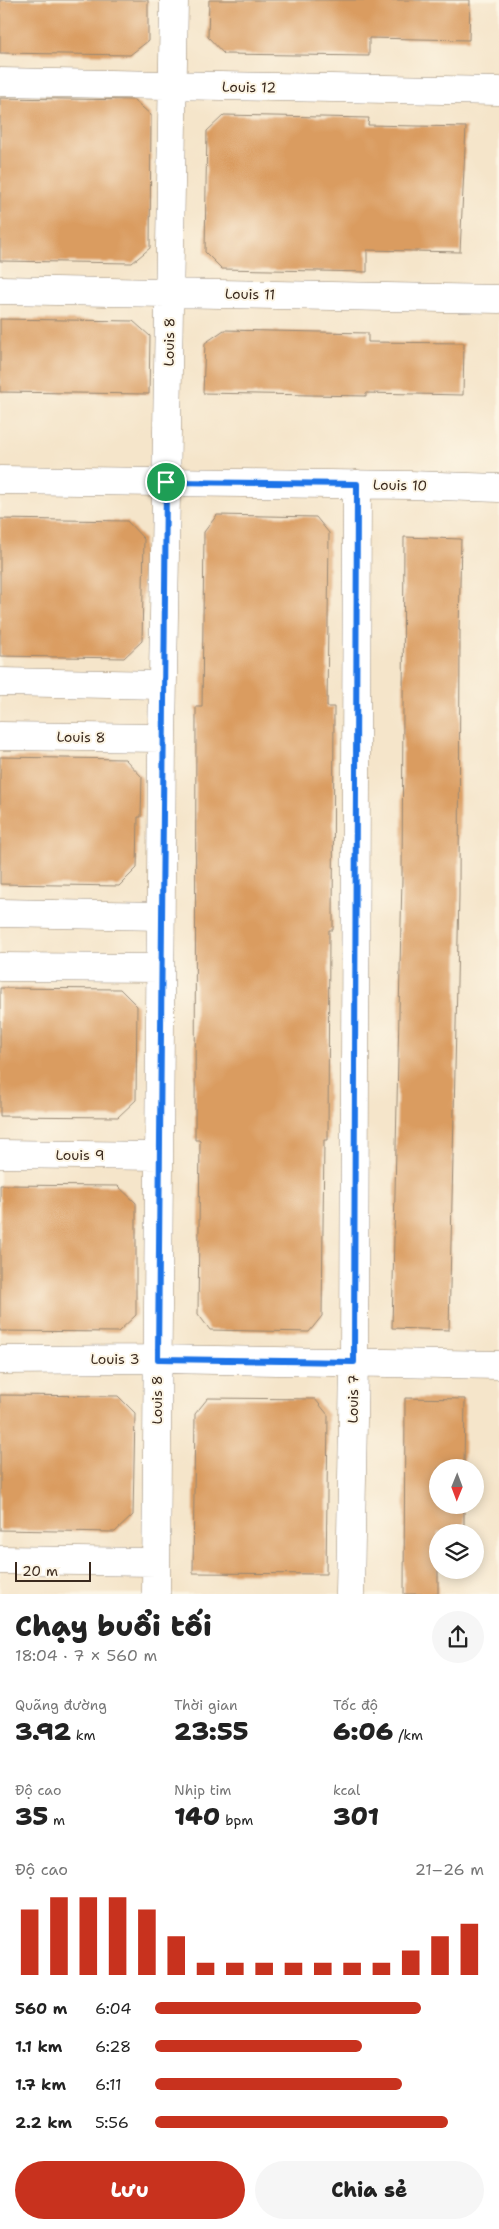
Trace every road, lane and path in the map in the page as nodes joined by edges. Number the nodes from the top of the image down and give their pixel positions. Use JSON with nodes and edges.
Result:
{"nodes":[{"id":1,"x":174,"y":0,"type":"edge"},
{"id":2,"x":0,"y":82,"type":"edge"},
{"id":3,"x":173,"y":86,"type":"junction"},
{"id":4,"x":499,"y":91,"type":"edge"},
{"id":5,"x":0,"y":290,"type":"edge"},
{"id":6,"x":170,"y":293,"type":"junction"},
{"id":7,"x":499,"y":299,"type":"edge"},
{"id":8,"x":0,"y":480,"type":"edge"},
{"id":9,"x":166,"y":482,"type":"junction"},
{"id":10,"x":357,"y":484,"type":"junction"},
{"id":11,"x":499,"y":488,"type":"edge"},
{"id":12,"x":0,"y":682,"type":"edge"},
{"id":13,"x":163,"y":685,"type":"junction"},
{"id":14,"x":0,"y":736,"type":"edge"},
{"id":15,"x":162,"y":738,"type":"junction"},
{"id":16,"x":0,"y":913,"type":"edge"},
{"id":17,"x":161,"y":916,"type":"junction"},
{"id":18,"x":0,"y":967,"type":"edge"},
{"id":19,"x":160,"y":968,"type":"junction"},
{"id":20,"x":0,"y":1154,"type":"edge"},
{"id":21,"x":159,"y":1156,"type":"junction"},
{"id":22,"x":158,"y":1359,"type":"junction"},
{"id":23,"x":0,"y":1360,"type":"edge"},
{"id":24,"x":354,"y":1362,"type":"junction"},
{"id":25,"x":499,"y":1365,"type":"edge"},
{"id":26,"x":0,"y":1560,"type":"edge"},
{"id":27,"x":156,"y":1562,"type":"junction"},
{"id":28,"x":156,"y":1594,"type":"edge"},
{"id":29,"x":350,"y":1594,"type":"edge"}],
"edges":[{"from":1,"to":3,"type":"street","name":"Louis 8"},
{"from":2,"to":3,"type":"street","name":"Louis 12"},
{"from":3,"to":4,"type":"street","name":"Louis 12"},
{"from":3,"to":6,"type":"street","name":"Louis 8"},
{"from":5,"to":6,"type":"street","name":"Louis 11"},
{"from":6,"to":7,"type":"street","name":"Louis 11"},
{"from":6,"to":9,"type":"street","name":"Louis 8"},
{"from":8,"to":9,"type":"street","name":"Louis 10"},
{"from":9,"to":10,"type":"street","name":"Louis 10"},
{"from":9,"to":13,"type":"street","name":"Louis 8"},
{"from":10,"to":11,"type":"street","name":"Louis 10"},
{"from":10,"to":24,"type":"street","name":"Louis 7"},
{"from":12,"to":13,"type":"street"},
{"from":13,"to":15,"type":"street","name":"Louis 8"},
{"from":14,"to":15,"type":"street","name":"Louis 8"},
{"from":15,"to":17,"type":"street","name":"Louis 8"},
{"from":16,"to":17,"type":"street"},
{"from":17,"to":19,"type":"street","name":"Louis 8"},
{"from":18,"to":19,"type":"street"},
{"from":19,"to":21,"type":"street","name":"Louis 8"},
{"from":20,"to":21,"type":"street","name":"Louis 9"},
{"from":21,"to":22,"type":"street","name":"Louis 8"},
{"from":22,"to":23,"type":"street","name":"Louis 3"},
{"from":22,"to":24,"type":"street","name":"Louis 3"},
{"from":22,"to":27,"type":"street","name":"Louis 8"},
{"from":24,"to":25,"type":"street","name":"Louis 3"},
{"from":24,"to":29,"type":"street","name":"Louis 7"},
{"from":26,"to":27,"type":"street"},
{"from":27,"to":28,"type":"street","name":"Louis 8"}]}
